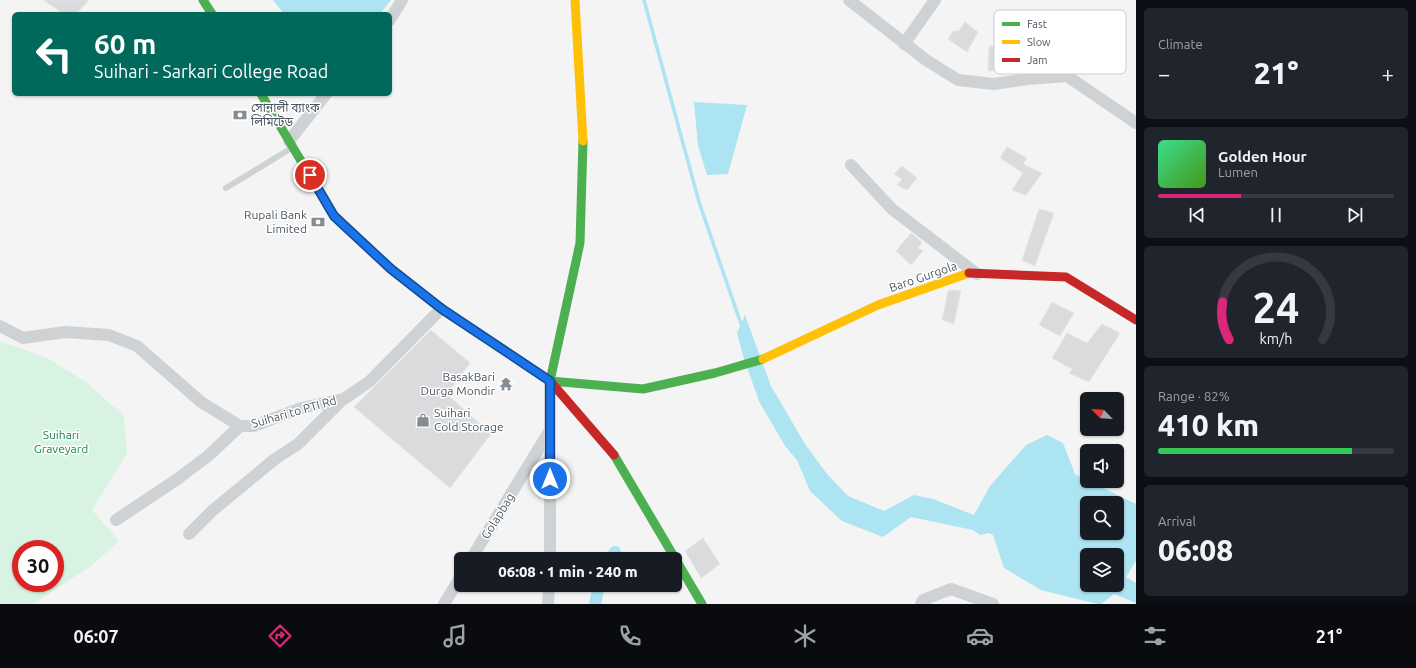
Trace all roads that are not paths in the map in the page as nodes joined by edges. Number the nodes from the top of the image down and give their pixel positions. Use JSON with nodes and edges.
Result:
{"nodes":[{"id":1,"x":203,"y":0,"type":"edge"},
{"id":2,"x":402,"y":0,"type":"edge"},
{"id":3,"x":575,"y":0,"type":"edge"},
{"id":4,"x":849,"y":0,"type":"edge"},
{"id":5,"x":935,"y":0,"type":"edge"},
{"id":6,"x":211,"y":12,"type":"edge"},
{"id":7,"x":392,"y":17,"type":"edge"},
{"id":8,"x":904,"y":44,"type":"junction"},
{"id":9,"x":262,"y":96,"type":"edge"},
{"id":10,"x":325,"y":96,"type":"edge"},
{"id":11,"x":1136,"y":123,"type":"edge"},
{"id":12,"x":291,"y":144,"type":"junction"},
{"id":13,"x":851,"y":165,"type":"dead end"},
{"id":14,"x":226,"y":188,"type":"dead end"},
{"id":15,"x":977,"y":274,"type":"junction"},
{"id":16,"x":442,"y":309,"type":"junction"},
{"id":17,"x":1136,"y":320,"type":"edge"},
{"id":18,"x":0,"y":326,"type":"edge"},
{"id":19,"x":550,"y":381,"type":"junction"},
{"id":20,"x":344,"y":398,"type":"junction"},
{"id":21,"x":240,"y":426,"type":"junction"},
{"id":22,"x":550,"y":432,"type":"junction"},
{"id":23,"x":116,"y":520,"type":"dead end"},
{"id":24,"x":189,"y":534,"type":"dead end"},
{"id":25,"x":476,"y":552,"type":"edge"},
{"id":26,"x":550,"y":552,"type":"edge"},
{"id":27,"x":454,"y":588,"type":"edge"},
{"id":28,"x":549,"y":592,"type":"edge"},
{"id":29,"x":444,"y":604,"type":"edge"},
{"id":30,"x":548,"y":604,"type":"edge"},
{"id":31,"x":702,"y":604,"type":"edge"},
{"id":32,"x":921,"y":604,"type":"edge"},
{"id":33,"x":993,"y":604,"type":"edge"}],
"edges":[{"from":1,"to":6,"type":"main road"},
{"from":2,"to":7,"type":"street"},
{"from":3,"to":19,"type":"main road"},
{"from":4,"to":8,"type":"street"},
{"from":5,"to":8,"type":"street"},
{"from":8,"to":11,"type":"street"},
{"from":9,"to":12,"type":"main road"},
{"from":10,"to":12,"type":"street"},
{"from":12,"to":14,"type":"lane"},
{"from":12,"to":16,"type":"main road"},
{"from":13,"to":15,"type":"street"},
{"from":15,"to":17,"type":"main road","name":"Baro Gurgola"},
{"from":15,"to":19,"type":"main road","name":"Baro Gurgola"},
{"from":16,"to":19,"type":"main road"},
{"from":16,"to":20,"type":"street","name":"Suihari to PTI Rd"},
{"from":18,"to":21,"type":"street","name":"Suihari to PTI Rd"},
{"from":19,"to":22,"type":"street"},
{"from":19,"to":31,"type":"main road"},
{"from":20,"to":21,"type":"street","name":"Suihari to PTI Rd"},
{"from":20,"to":24,"type":"street"},
{"from":21,"to":23,"type":"street"},
{"from":22,"to":25,"type":"street","name":"Golapbag"},
{"from":22,"to":26,"type":"street"},
{"from":27,"to":29,"type":"street"},
{"from":28,"to":30,"type":"street"},
{"from":32,"to":33,"type":"street"}]}
